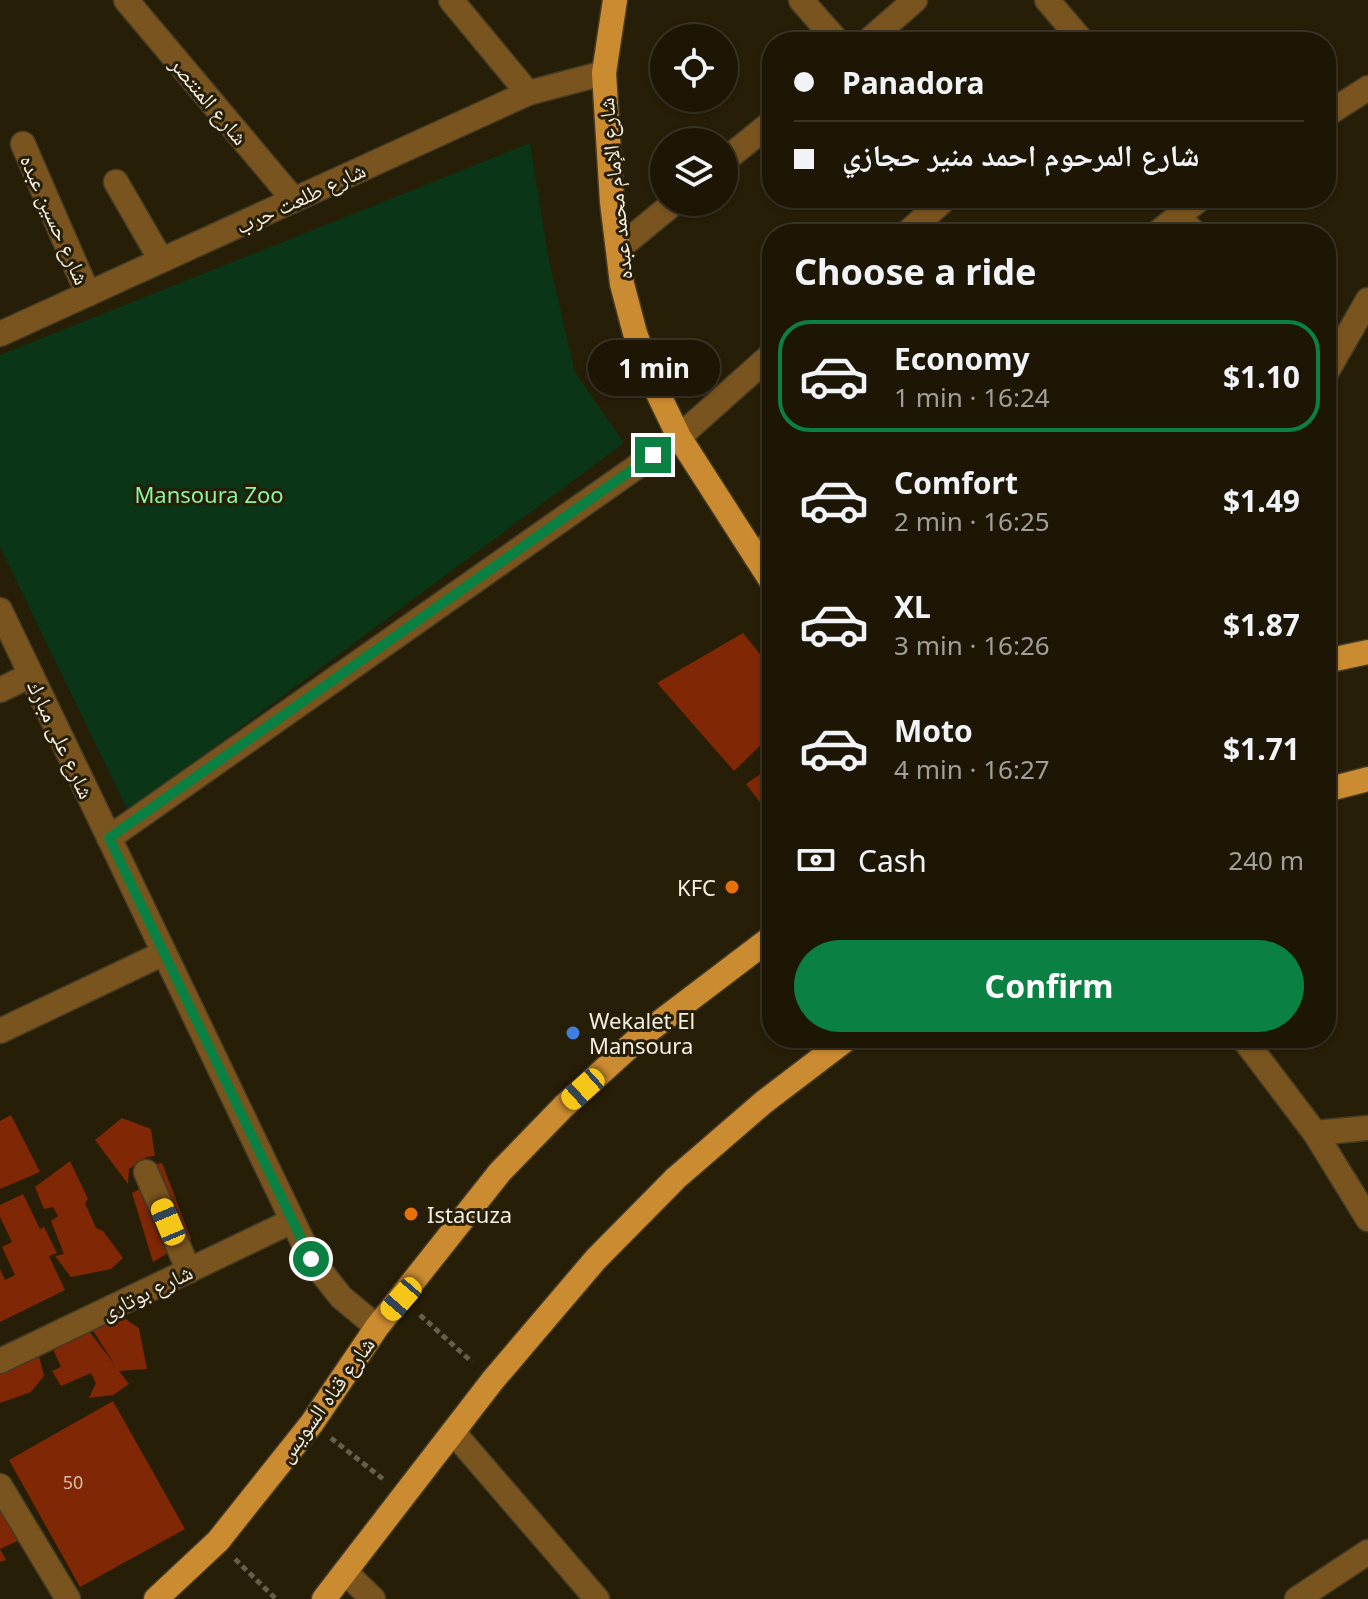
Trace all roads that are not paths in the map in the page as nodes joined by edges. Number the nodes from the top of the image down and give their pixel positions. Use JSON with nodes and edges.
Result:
{"nodes":[{"id":1,"x":126,"y":0,"type":"edge"},
{"id":2,"x":451,"y":0,"type":"edge"},
{"id":3,"x":615,"y":0,"type":"edge"},
{"id":4,"x":801,"y":0,"type":"edge"},
{"id":5,"x":915,"y":0,"type":"edge"},
{"id":6,"x":1047,"y":0,"type":"edge"},
{"id":7,"x":829,"y":32,"type":"edge"},
{"id":8,"x":878,"y":32,"type":"edge"},
{"id":9,"x":1074,"y":32,"type":"edge"},
{"id":10,"x":604,"y":73,"type":"junction"},
{"id":11,"x":1368,"y":88,"type":"edge"},
{"id":12,"x":528,"y":93,"type":"junction"},
{"id":13,"x":1336,"y":109,"type":"edge"},
{"id":14,"x":762,"y":130,"type":"edge"},
{"id":15,"x":23,"y":144,"type":"dead end"},
{"id":16,"x":738,"y":150,"type":"edge"},
{"id":17,"x":116,"y":182,"type":"dead end"},
{"id":18,"x":294,"y":200,"type":"junction"},
{"id":19,"x":935,"y":208,"type":"edge"},
{"id":20,"x":1188,"y":208,"type":"edge"},
{"id":21,"x":658,"y":216,"type":"edge"},
{"id":22,"x":1177,"y":217,"type":"junction"},
{"id":23,"x":917,"y":224,"type":"edge"},
{"id":24,"x":1168,"y":224,"type":"edge"},
{"id":25,"x":1185,"y":224,"type":"edge"},
{"id":26,"x":618,"y":249,"type":"junction"},
{"id":27,"x":161,"y":260,"type":"junction"},
{"id":28,"x":88,"y":294,"type":"junction"},
{"id":29,"x":1368,"y":300,"type":"edge"},
{"id":30,"x":0,"y":334,"type":"edge"},
{"id":31,"x":1336,"y":350,"type":"edge"},
{"id":32,"x":762,"y":363,"type":"edge"},
{"id":33,"x":679,"y":437,"type":"junction"},
{"id":34,"x":762,"y":546,"type":"edge"},
{"id":35,"x":0,"y":610,"type":"edge"},
{"id":36,"x":1368,"y":652,"type":"edge"},
{"id":37,"x":1336,"y":659,"type":"edge"},
{"id":38,"x":31,"y":675,"type":"junction"},
{"id":39,"x":0,"y":690,"type":"edge"},
{"id":40,"x":1368,"y":779,"type":"edge"},
{"id":41,"x":1336,"y":787,"type":"edge"},
{"id":42,"x":109,"y":838,"type":"junction"},
{"id":43,"x":762,"y":945,"type":"edge"},
{"id":44,"x":164,"y":953,"type":"junction"},
{"id":45,"x":0,"y":1031,"type":"edge"},
{"id":46,"x":835,"y":1048,"type":"edge"},
{"id":47,"x":1251,"y":1048,"type":"edge"},
{"id":48,"x":1368,"y":1128,"type":"edge"},
{"id":49,"x":1315,"y":1133,"type":"junction"},
{"id":50,"x":146,"y":1172,"type":"dead end"},
{"id":51,"x":1368,"y":1219,"type":"edge"},
{"id":52,"x":292,"y":1221,"type":"junction"},
{"id":53,"x":189,"y":1271,"type":"junction"},
{"id":54,"x":377,"y":1327,"type":"junction"},
{"id":55,"x":0,"y":1361,"type":"edge"},
{"id":56,"x":453,"y":1432,"type":"junction"},
{"id":57,"x":0,"y":1486,"type":"edge"},
{"id":58,"x":1368,"y":1552,"type":"edge"},
{"id":59,"x":345,"y":1572,"type":"junction"},
{"id":60,"x":68,"y":1599,"type":"edge"},
{"id":61,"x":156,"y":1599,"type":"edge"},
{"id":62,"x":324,"y":1599,"type":"edge"},
{"id":63,"x":373,"y":1599,"type":"edge"},
{"id":64,"x":597,"y":1599,"type":"edge"},
{"id":65,"x":1297,"y":1599,"type":"edge"}],
"edges":[{"from":1,"to":18,"type":"street","name":"شارع المنتصر"},
{"from":2,"to":12,"type":"street"},
{"from":3,"to":10,"type":"main road","name":"شارع الإمام محمد عبده"},
{"from":4,"to":7,"type":"street"},
{"from":5,"to":8,"type":"street"},
{"from":6,"to":9,"type":"street"},
{"from":10,"to":12,"type":"street","name":"شارع طلعت حرب"},
{"from":10,"to":26,"type":"main road","name":"شارع الإمام محمد عبده"},
{"from":11,"to":13,"type":"street"},
{"from":12,"to":18,"type":"street","name":"شارع طلعت حرب"},
{"from":14,"to":16,"type":"street"},
{"from":15,"to":28,"type":"street","name":"شارع حسين عبده"},
{"from":17,"to":27,"type":"street"},
{"from":18,"to":27,"type":"street","name":"شارع طلعت حرب"},
{"from":19,"to":23,"type":"street"},
{"from":20,"to":22,"type":"street"},
{"from":21,"to":26,"type":"street"},
{"from":22,"to":24,"type":"street"},
{"from":22,"to":25,"type":"street"},
{"from":26,"to":33,"type":"main road","name":"شارع الإمام محمد عبده"},
{"from":27,"to":28,"type":"street","name":"شارع طلعت حرب"},
{"from":28,"to":30,"type":"street","name":"شارع طلعت حرب"},
{"from":29,"to":31,"type":"street"},
{"from":32,"to":33,"type":"street"},
{"from":33,"to":34,"type":"main road","name":"شارع الإمام محمد عبده"},
{"from":33,"to":42,"type":"street"},
{"from":35,"to":38,"type":"street","name":"شارع على مبارك"},
{"from":36,"to":37,"type":"main road"},
{"from":38,"to":39,"type":"street"},
{"from":38,"to":42,"type":"street","name":"شارع على مبارك"},
{"from":40,"to":41,"type":"main road"},
{"from":42,"to":44,"type":"street","name":"شارع على مبارك"},
{"from":43,"to":54,"type":"main road","name":"شارع قناه السويس"},
{"from":44,"to":45,"type":"street"},
{"from":44,"to":52,"type":"street","name":"شارع على مبارك"},
{"from":46,"to":56,"type":"main road"},
{"from":47,"to":49,"type":"street"},
{"from":48,"to":49,"type":"street"},
{"from":49,"to":51,"type":"street"},
{"from":50,"to":53,"type":"street"},
{"from":52,"to":53,"type":"street","name":"شارع بوتارى"},
{"from":52,"to":54,"type":"street","name":"شارع على مبارك"},
{"from":53,"to":55,"type":"street","name":"شارع بوتارى"},
{"from":54,"to":61,"type":"main road","name":"شارع قناه السويس"},
{"from":56,"to":59,"type":"main road"},
{"from":56,"to":64,"type":"street"},
{"from":57,"to":60,"type":"street"},
{"from":58,"to":65,"type":"street"},
{"from":59,"to":62,"type":"main road"},
{"from":59,"to":63,"type":"street"}]}
